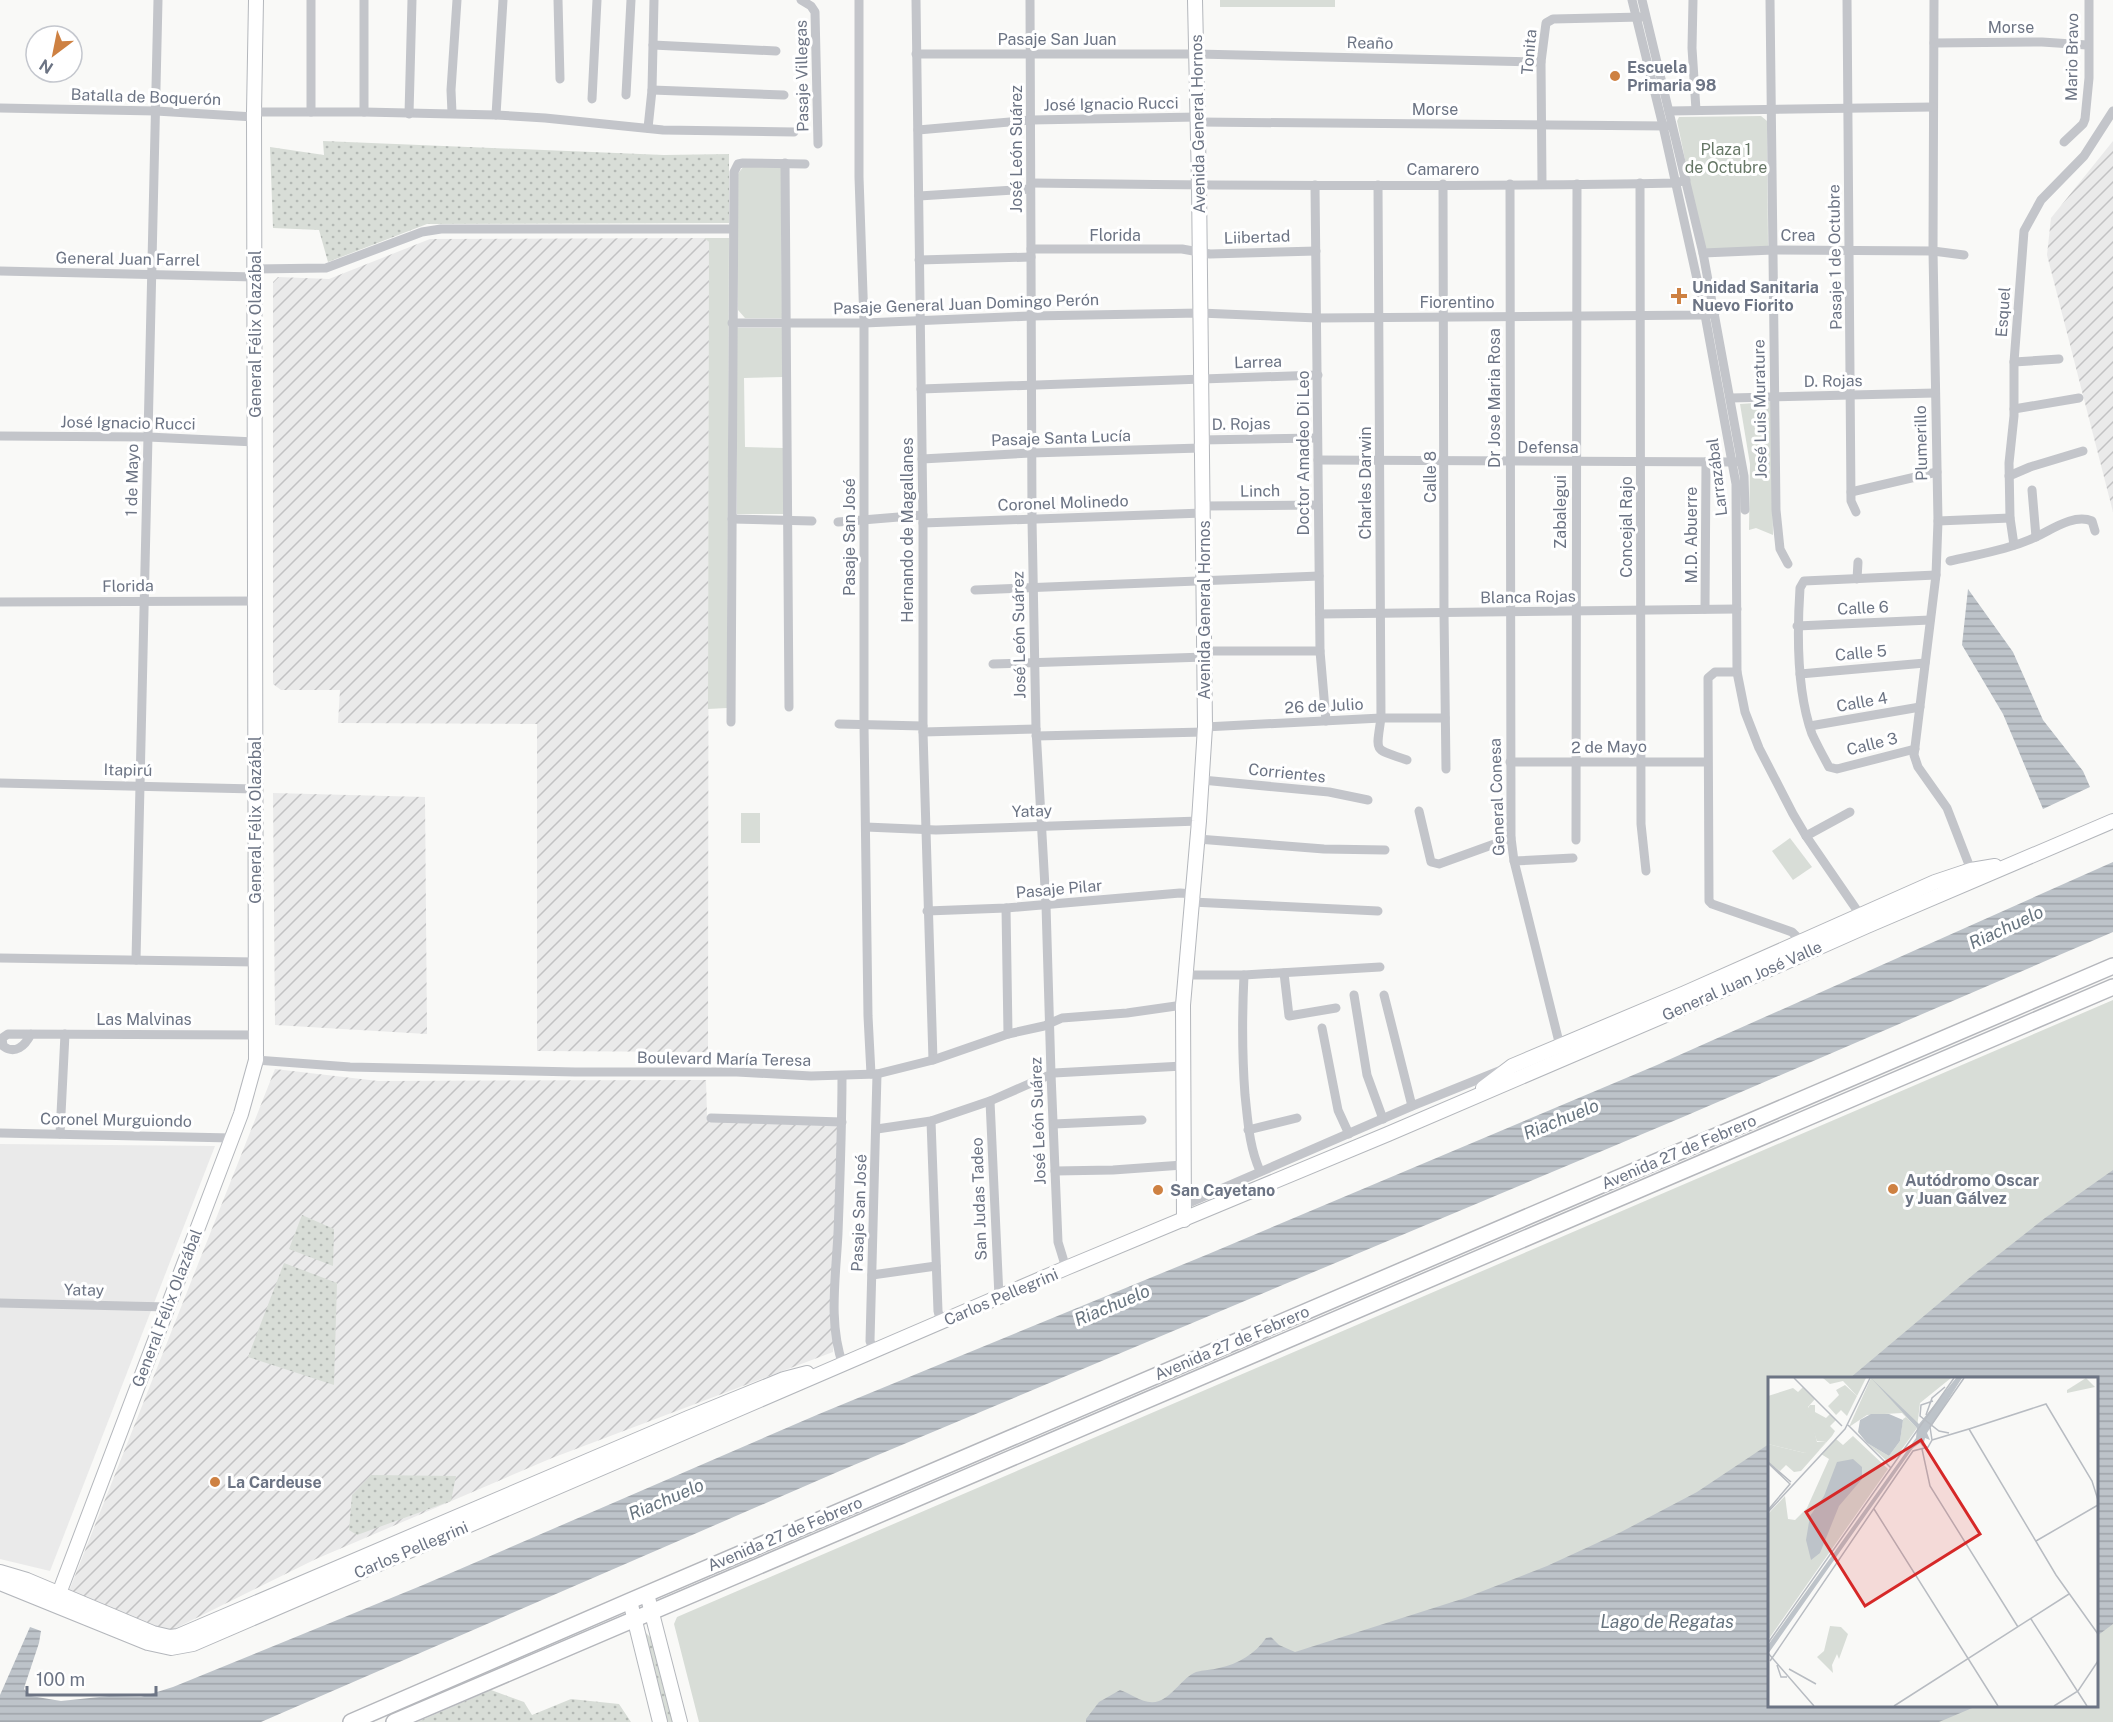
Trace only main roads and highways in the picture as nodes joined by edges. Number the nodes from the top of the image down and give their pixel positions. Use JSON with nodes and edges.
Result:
{"nodes":[{"id":1,"x":256,"y":0,"type":"edge"},
{"id":2,"x":1195,"y":0,"type":"edge"},
{"id":3,"x":2113,"y":821,"type":"edge"},
{"id":4,"x":2014,"y":864,"type":"junction"},
{"id":5,"x":1864,"y":921,"type":"junction"},
{"id":6,"x":2113,"y":966,"type":"edge"},
{"id":7,"x":2113,"y":987,"type":"edge"},
{"id":8,"x":1470,"y":1098,"type":"junction"},
{"id":9,"x":1184,"y":1220,"type":"junction"},
{"id":10,"x":0,"y":1572,"type":"edge"},
{"id":11,"x":0,"y":1583,"type":"edge"},
{"id":12,"x":647,"y":1594,"type":"junction"},
{"id":13,"x":57,"y":1599,"type":"junction"},
{"id":14,"x":630,"y":1601,"type":"junction"},
{"id":15,"x":652,"y":1612,"type":"junction"},
{"id":16,"x":635,"y":1620,"type":"junction"},
{"id":17,"x":351,"y":1722,"type":"edge"},
{"id":18,"x":394,"y":1722,"type":"edge"},
{"id":19,"x":660,"y":1722,"type":"edge"},
{"id":20,"x":680,"y":1722,"type":"edge"}],
"edges":[{"from":1,"to":13,"type":"main road","name":"General Félix Olazábal"},
{"from":2,"to":9,"type":"main road","name":"Avenida General Hornos"},
{"from":3,"to":4,"type":"main road","name":"General Juan José Valle"},
{"from":4,"to":5,"type":"main road","name":"General Juan José Valle"},
{"from":4,"to":5,"type":"main road","name":"General Juan José Valle"},
{"from":5,"to":8,"type":"main road","name":"General Juan José Valle"},
{"from":5,"to":8,"type":"main road","name":"General Juan José Valle"},
{"from":6,"to":12,"type":"main road","name":"Avenida 27 de Febrero"},
{"from":7,"to":15,"type":"main road","name":"Avenida 27 de Febrero"},
{"from":8,"to":9,"type":"main road","name":"General Juan José Valle"},
{"from":9,"to":13,"type":"main road","name":"Carlos Pellegrini"},
{"from":10,"to":13,"type":"main road","name":"Carlos Pellegrini"},
{"from":11,"to":13,"type":"main road","name":"Carlos Pellegrini"},
{"from":12,"to":14,"type":"main road","name":"Avenida 27 de Febrero"},
{"from":12,"to":15,"type":"main road"},
{"from":14,"to":16,"type":"main road"},
{"from":14,"to":17,"type":"main road","name":"Avenida 27 de Febrero"},
{"from":15,"to":16,"type":"main road","name":"Avenida 27 de Febrero"},
{"from":15,"to":20,"type":"main road"},
{"from":16,"to":18,"type":"main road","name":"Avenida 27 de Febrero"},
{"from":16,"to":19,"type":"main road"}]}
